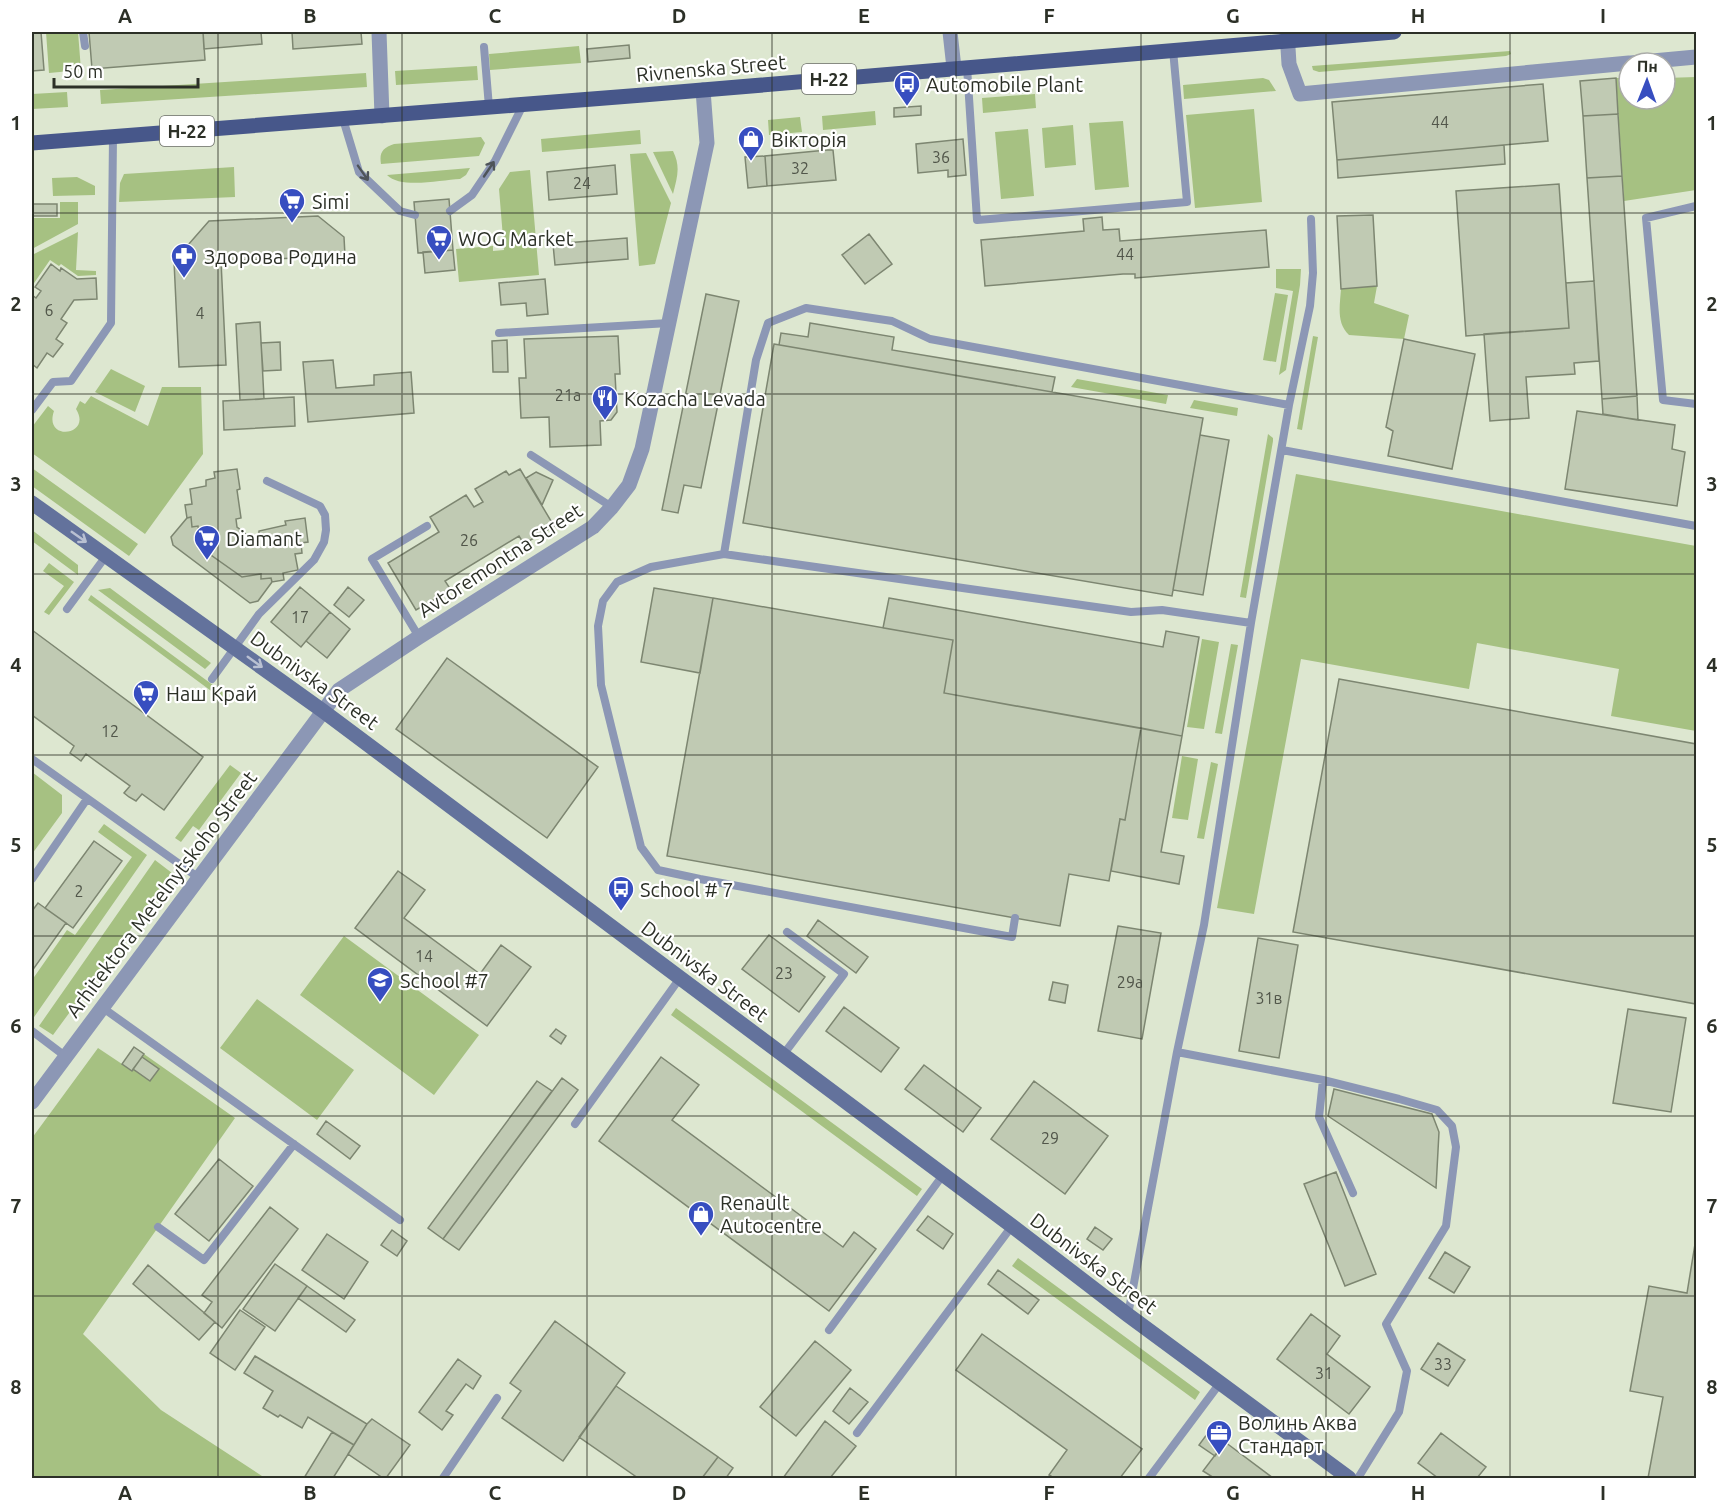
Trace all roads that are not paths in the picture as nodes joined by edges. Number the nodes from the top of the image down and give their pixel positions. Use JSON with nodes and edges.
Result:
{"nodes":[{"id":1,"x":83,"y":32,"type":"edge"},
{"id":2,"x":379,"y":32,"type":"edge"},
{"id":3,"x":950,"y":32,"type":"edge"},
{"id":4,"x":1394,"y":32,"type":"edge"},
{"id":5,"x":1287,"y":36,"type":"edge"},
{"id":6,"x":85,"y":46,"type":"dead end"},
{"id":7,"x":484,"y":47,"type":"dead end"},
{"id":8,"x":1173,"y":50,"type":"junction"},
{"id":9,"x":1696,"y":57,"type":"edge"},
{"id":10,"x":1677,"y":59,"type":"edge"},
{"id":11,"x":1617,"y":64,"type":"edge"},
{"id":12,"x":960,"y":68,"type":"junction"},
{"id":13,"x":703,"y":90,"type":"junction"},
{"id":14,"x":524,"y":104,"type":"junction"},
{"id":15,"x":489,"y":107,"type":"junction"},
{"id":16,"x":382,"y":116,"type":"junction"},
{"id":17,"x":343,"y":119,"type":"junction"},
{"id":18,"x":113,"y":137,"type":"junction"},
{"id":19,"x":32,"y":143,"type":"edge"},
{"id":20,"x":1696,"y":206,"type":"edge"},
{"id":21,"x":450,"y":211,"type":"dead end"},
{"id":22,"x":415,"y":215,"type":"dead end"},
{"id":23,"x":1311,"y":219,"type":"dead end"},
{"id":24,"x":669,"y":323,"type":"junction"},
{"id":25,"x":499,"y":333,"type":"dead end"},
{"id":26,"x":1696,"y":404,"type":"edge"},
{"id":27,"x":1289,"y":405,"type":"junction"},
{"id":28,"x":32,"y":410,"type":"edge"},
{"id":29,"x":1282,"y":450,"type":"junction"},
{"id":30,"x":531,"y":455,"type":"dead end"},
{"id":31,"x":267,"y":481,"type":"dead end"},
{"id":32,"x":32,"y":503,"type":"edge"},
{"id":33,"x":612,"y":507,"type":"junction"},
{"id":34,"x":427,"y":526,"type":"dead end"},
{"id":35,"x":1696,"y":526,"type":"edge"},
{"id":36,"x":724,"y":554,"type":"junction"},
{"id":37,"x":106,"y":556,"type":"junction"},
{"id":38,"x":67,"y":609,"type":"dead end"},
{"id":39,"x":1251,"y":623,"type":"junction"},
{"id":40,"x":418,"y":637,"type":"junction"},
{"id":41,"x":235,"y":648,"type":"junction"},
{"id":42,"x":212,"y":679,"type":"dead end"},
{"id":43,"x":323,"y":711,"type":"junction"},
{"id":44,"x":32,"y":759,"type":"edge"},
{"id":45,"x":87,"y":799,"type":"junction"},
{"id":46,"x":200,"y":878,"type":"junction"},
{"id":47,"x":32,"y":879,"type":"edge"},
{"id":48,"x":1015,"y":918,"type":"dead end"},
{"id":49,"x":787,"y":932,"type":"dead end"},
{"id":50,"x":680,"y":978,"type":"junction"},
{"id":51,"x":103,"y":1008,"type":"junction"},
{"id":52,"x":32,"y":1031,"type":"edge"},
{"id":53,"x":1177,"y":1052,"type":"junction"},
{"id":54,"x":783,"y":1055,"type":"junction"},
{"id":55,"x":65,"y":1056,"type":"junction"},
{"id":56,"x":1323,"y":1080,"type":"junction"},
{"id":57,"x":32,"y":1102,"type":"edge"},
{"id":58,"x":574,"y":1124,"type":"dead end"},
{"id":59,"x":294,"y":1144,"type":"junction"},
{"id":60,"x":944,"y":1175,"type":"junction"},
{"id":61,"x":1353,"y":1193,"type":"dead end"},
{"id":62,"x":400,"y":1220,"type":"dead end"},
{"id":63,"x":1012,"y":1226,"type":"junction"},
{"id":64,"x":158,"y":1227,"type":"dead end"},
{"id":65,"x":1128,"y":1315,"type":"junction"},
{"id":66,"x":829,"y":1330,"type":"dead end"},
{"id":67,"x":1220,"y":1383,"type":"junction"},
{"id":68,"x":497,"y":1398,"type":"dead end"},
{"id":69,"x":857,"y":1433,"type":"dead end"},
{"id":70,"x":443,"y":1479,"type":"edge"},
{"id":71,"x":1149,"y":1479,"type":"edge"},
{"id":72,"x":1349,"y":1479,"type":"edge"},
{"id":73,"x":1358,"y":1479,"type":"edge"}],
"edges":[{"from":1,"to":6,"type":"lane"},
{"from":2,"to":16,"type":"street"},
{"from":3,"to":12,"type":"street"},
{"from":4,"to":5,"type":"main road","name":"Rivnenska Street","number":"Н-22"},
{"from":5,"to":8,"type":"main road","name":"Rivnenska Street","number":"Н-22"},
{"from":5,"to":11,"type":"street"},
{"from":7,"to":15,"type":"lane"},
{"from":8,"to":12,"type":"main road","name":"Rivnenska Street","number":"Н-22"},
{"from":8,"to":12,"type":"lane"},
{"from":9,"to":10,"type":"street"},
{"from":12,"to":13,"type":"main road","name":"Rivnenska Street","number":"Н-22"},
{"from":13,"to":14,"type":"main road","name":"Rivnenska Street","number":"Н-22"},
{"from":13,"to":24,"type":"street","name":"Avtoremontna Street"},
{"from":14,"to":15,"type":"main road","name":"Rivnenska Street","number":"Н-22"},
{"from":21,"to":14,"type":"lane","one_way":true},
{"from":15,"to":16,"type":"main road","name":"Rivnenska Street","number":"Н-22"},
{"from":16,"to":17,"type":"main road","name":"Rivnenska Street","number":"Н-22"},
{"from":17,"to":18,"type":"main road","name":"Rivnenska Street","number":"Н-22"},
{"from":17,"to":22,"type":"lane","one_way":true},
{"from":18,"to":19,"type":"main road","name":"Rivnenska Street","number":"Н-22"},
{"from":18,"to":28,"type":"lane"},
{"from":20,"to":26,"type":"lane"},
{"from":23,"to":27,"type":"lane"},
{"from":24,"to":25,"type":"lane"},
{"from":24,"to":33,"type":"street","name":"Avtoremontna Street"},
{"from":27,"to":29,"type":"lane"},
{"from":27,"to":36,"type":"lane"},
{"from":29,"to":35,"type":"lane"},
{"from":29,"to":39,"type":"lane"},
{"from":30,"to":33,"type":"lane"},
{"from":31,"to":41,"type":"lane"},
{"from":32,"to":37,"type":"main road","name":"Dubnivska Street","one_way":true},
{"from":33,"to":40,"type":"street","name":"Avtoremontna Street"},
{"from":34,"to":40,"type":"lane"},
{"from":36,"to":39,"type":"lane"},
{"from":36,"to":48,"type":"lane"},
{"from":37,"to":38,"type":"lane"},
{"from":37,"to":41,"type":"main road","name":"Dubnivska Street"},
{"from":39,"to":53,"type":"lane"},
{"from":40,"to":43,"type":"street","name":"Avtoremontna Street"},
{"from":41,"to":42,"type":"lane"},
{"from":41,"to":43,"type":"main road","name":"Dubnivska Street","one_way":true},
{"from":43,"to":46,"type":"street","name":"Arhitektora Metelnytskoho Street"},
{"from":43,"to":50,"type":"main road","name":"Dubnivska Street"},
{"from":44,"to":45,"type":"lane"},
{"from":45,"to":46,"type":"lane"},
{"from":45,"to":47,"type":"lane"},
{"from":46,"to":51,"type":"street","name":"Arhitektora Metelnytskoho Street"},
{"from":49,"to":54,"type":"lane"},
{"from":50,"to":54,"type":"main road","name":"Dubnivska Street"},
{"from":50,"to":58,"type":"lane"},
{"from":51,"to":55,"type":"street","name":"Arhitektora Metelnytskoho Street"},
{"from":51,"to":59,"type":"lane"},
{"from":52,"to":55,"type":"lane"},
{"from":53,"to":56,"type":"lane"},
{"from":53,"to":65,"type":"lane"},
{"from":54,"to":60,"type":"main road","name":"Dubnivska Street"},
{"from":55,"to":57,"type":"street","name":"Arhitektora Metelnytskoho Street"},
{"from":56,"to":61,"type":"lane"},
{"from":56,"to":73,"type":"lane"},
{"from":59,"to":62,"type":"lane"},
{"from":59,"to":64,"type":"lane"},
{"from":60,"to":63,"type":"main road","name":"Dubnivska Street"},
{"from":60,"to":66,"type":"lane"},
{"from":63,"to":65,"type":"main road","name":"Dubnivska Street"},
{"from":63,"to":69,"type":"lane"},
{"from":65,"to":67,"type":"main road","name":"Dubnivska Street"},
{"from":67,"to":71,"type":"lane"},
{"from":67,"to":72,"type":"main road","name":"Dubnivska Street"},
{"from":68,"to":70,"type":"lane"}]}
